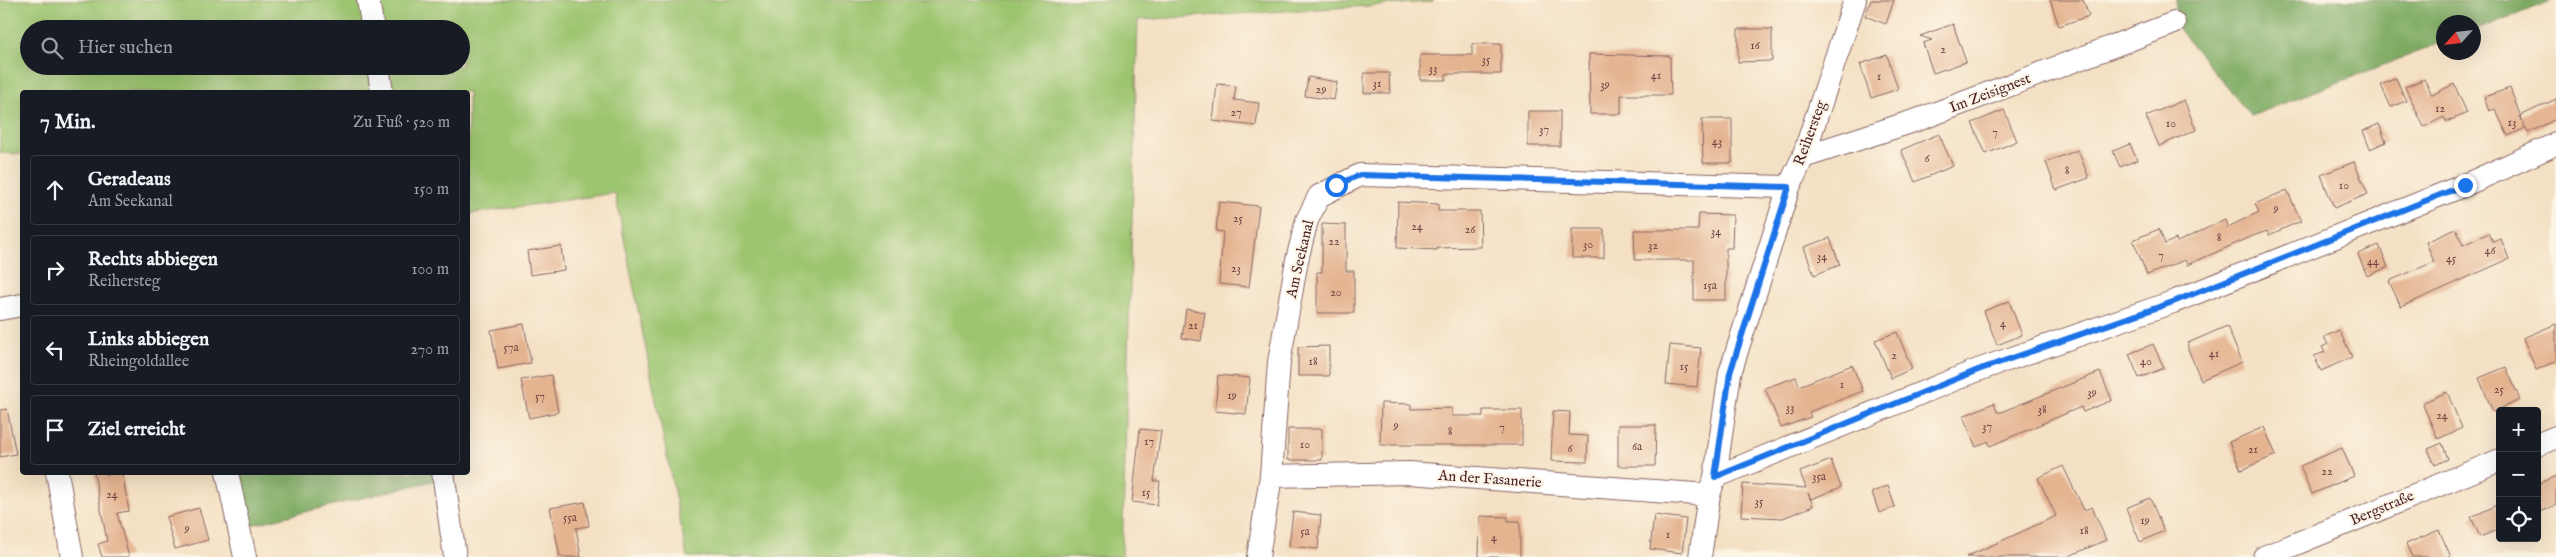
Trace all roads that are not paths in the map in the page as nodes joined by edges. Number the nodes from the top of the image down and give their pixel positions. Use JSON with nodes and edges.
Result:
{"nodes":[{"id":1,"x":368,"y":0,"type":"edge"},
{"id":2,"x":1855,"y":0,"type":"edge"},
{"id":3,"x":371,"y":20,"type":"edge"},
{"id":4,"x":2174,"y":23,"type":"dead end"},
{"id":5,"x":379,"y":75,"type":"edge"},
{"id":6,"x":382,"y":90,"type":"edge"},
{"id":7,"x":2556,"y":144,"type":"edge"},
{"id":8,"x":1803,"y":157,"type":"junction"},
{"id":9,"x":1789,"y":187,"type":"junction"},
{"id":10,"x":20,"y":305,"type":"edge"},
{"id":11,"x":0,"y":309,"type":"edge"},
{"id":12,"x":2556,"y":437,"type":"edge"},
{"id":13,"x":2541,"y":443,"type":"edge"},
{"id":14,"x":2496,"y":462,"type":"edge"},
{"id":15,"x":59,"y":475,"type":"edge"},
{"id":16,"x":228,"y":475,"type":"edge"},
{"id":17,"x":443,"y":475,"type":"edge"},
{"id":18,"x":1271,"y":476,"type":"junction"},
{"id":19,"x":1712,"y":486,"type":"junction"},
{"id":20,"x":72,"y":557,"type":"edge"},
{"id":21,"x":245,"y":557,"type":"edge"},
{"id":22,"x":455,"y":557,"type":"edge"},
{"id":23,"x":1258,"y":557,"type":"edge"},
{"id":24,"x":1700,"y":557,"type":"edge"},
{"id":25,"x":2264,"y":557,"type":"edge"}],
"edges":[{"from":1,"to":3,"type":"street"},
{"from":2,"to":8,"type":"street","name":"Reihersteg"},
{"from":4,"to":8,"type":"street","name":"Im Zeisignest"},
{"from":5,"to":6,"type":"street"},
{"from":7,"to":19,"type":"street"},
{"from":8,"to":9,"type":"street","name":"Reihersteg"},
{"from":9,"to":18,"type":"street","name":"Am Seekanal"},
{"from":9,"to":19,"type":"street","name":"Reihersteg"},
{"from":10,"to":11,"type":"street"},
{"from":12,"to":13,"type":"street"},
{"from":14,"to":25,"type":"street","name":"Bergstraße"},
{"from":15,"to":20,"type":"street"},
{"from":16,"to":21,"type":"street"},
{"from":17,"to":22,"type":"street"},
{"from":18,"to":19,"type":"street","name":"An der Fasanerie"},
{"from":18,"to":23,"type":"street","name":"Am Seekanal"},
{"from":19,"to":24,"type":"street","name":"Reihersteg"}]}
